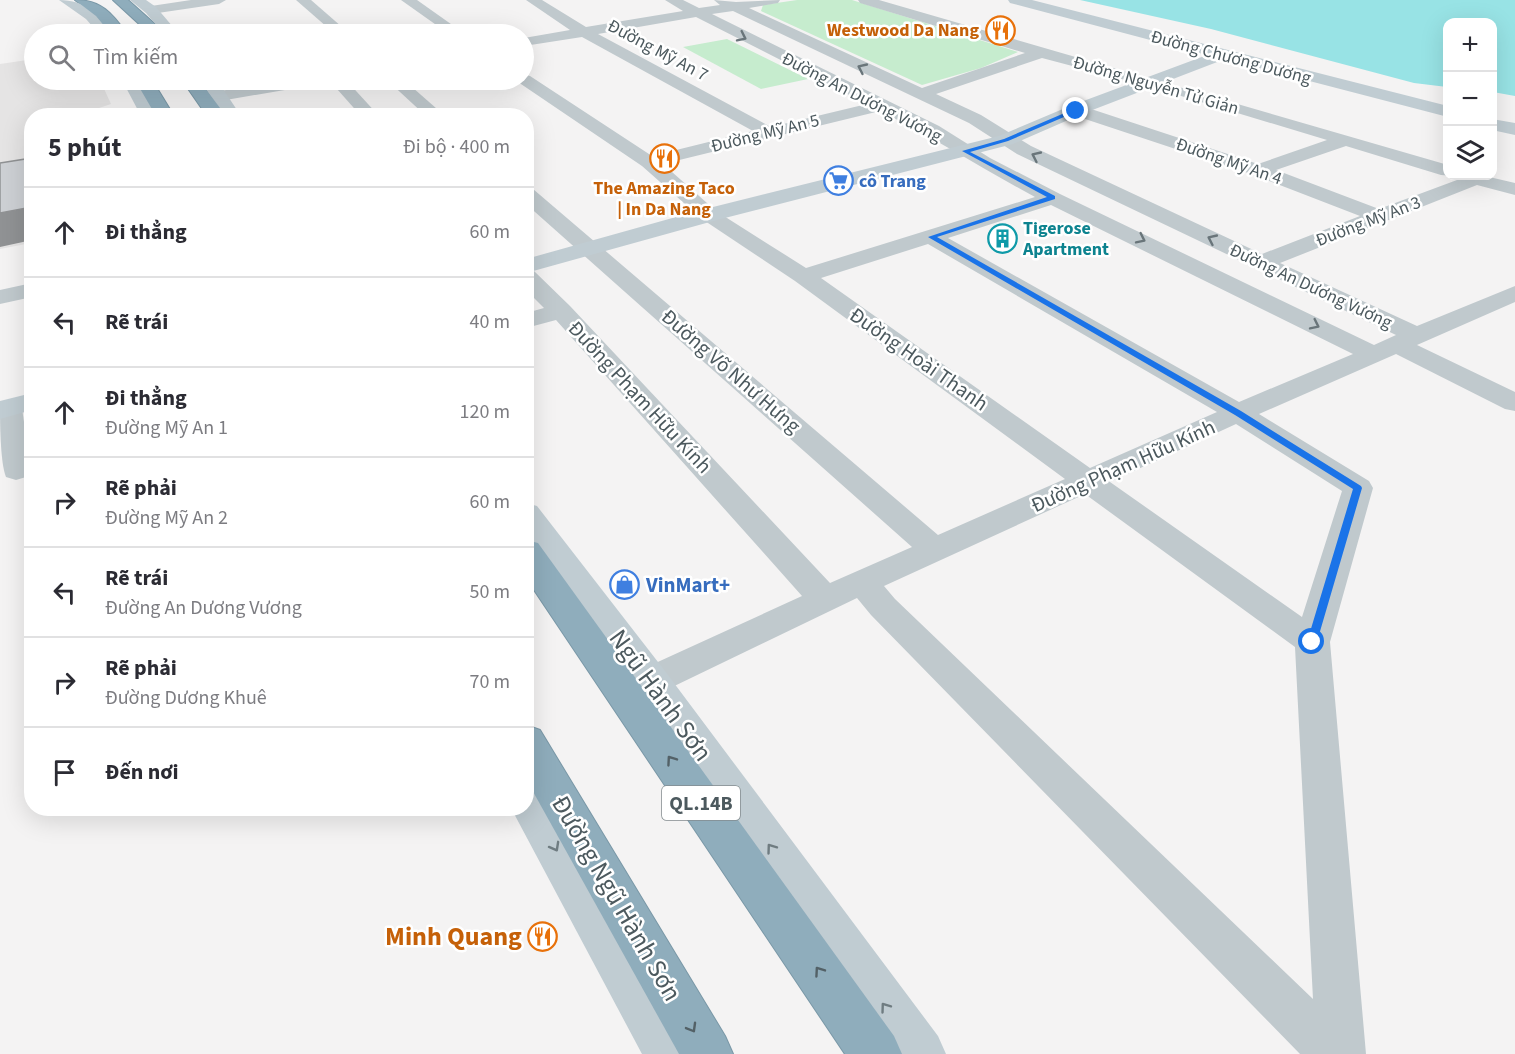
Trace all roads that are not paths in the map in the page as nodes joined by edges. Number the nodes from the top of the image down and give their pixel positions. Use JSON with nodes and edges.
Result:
{"nodes":[{"id":1,"x":66,"y":0,"type":"edge"},
{"id":2,"x":82,"y":0,"type":"edge"},
{"id":3,"x":120,"y":0,"type":"edge"},
{"id":4,"x":137,"y":0,"type":"edge"},
{"id":5,"x":219,"y":0,"type":"edge"},
{"id":6,"x":303,"y":0,"type":"edge"},
{"id":7,"x":408,"y":0,"type":"edge"},
{"id":8,"x":533,"y":0,"type":"edge"},
{"id":9,"x":672,"y":0,"type":"edge"},
{"id":10,"x":773,"y":0,"type":"edge"},
{"id":11,"x":865,"y":0,"type":"edge"},
{"id":12,"x":1015,"y":0,"type":"edge"},
{"id":13,"x":728,"y":4,"type":"edge"},
{"id":14,"x":151,"y":10,"type":"junction"},
{"id":15,"x":696,"y":14,"type":"junction"},
{"id":16,"x":98,"y":24,"type":"edge"},
{"id":17,"x":110,"y":24,"type":"edge"},
{"id":18,"x":147,"y":24,"type":"edge"},
{"id":19,"x":163,"y":24,"type":"edge"},
{"id":20,"x":331,"y":24,"type":"edge"},
{"id":21,"x":443,"y":24,"type":"edge"},
{"id":22,"x":584,"y":32,"type":"junction"},
{"id":23,"x":534,"y":40,"type":"edge"},
{"id":24,"x":1041,"y":53,"type":"junction"},
{"id":25,"x":1221,"y":55,"type":"junction"},
{"id":26,"x":1154,"y":82,"type":"junction"},
{"id":27,"x":534,"y":86,"type":"edge"},
{"id":28,"x":139,"y":90,"type":"edge"},
{"id":29,"x":148,"y":90,"type":"edge"},
{"id":30,"x":203,"y":90,"type":"edge"},
{"id":31,"x":211,"y":90,"type":"edge"},
{"id":32,"x":254,"y":90,"type":"edge"},
{"id":33,"x":346,"y":90,"type":"edge"},
{"id":34,"x":407,"y":90,"type":"edge"},
{"id":35,"x":920,"y":94,"type":"junction"},
{"id":36,"x":212,"y":97,"type":"junction"},
{"id":37,"x":882,"y":105,"type":"junction"},
{"id":38,"x":153,"y":108,"type":"edge"},
{"id":39,"x":154,"y":108,"type":"edge"},
{"id":40,"x":215,"y":108,"type":"edge"},
{"id":41,"x":224,"y":108,"type":"edge"},
{"id":42,"x":363,"y":108,"type":"edge"},
{"id":43,"x":428,"y":108,"type":"edge"},
{"id":44,"x":1076,"y":111,"type":"junction"},
{"id":45,"x":1443,"y":111,"type":"edge"},
{"id":46,"x":1497,"y":125,"type":"edge"},
{"id":47,"x":1515,"y":129,"type":"edge"},
{"id":48,"x":768,"y":132,"type":"junction"},
{"id":49,"x":1006,"y":140,"type":"junction"},
{"id":50,"x":1346,"y":140,"type":"junction"},
{"id":51,"x":965,"y":151,"type":"junction"},
{"id":52,"x":649,"y":162,"type":"junction"},
{"id":53,"x":1443,"y":169,"type":"edge"},
{"id":54,"x":1258,"y":170,"type":"junction"},
{"id":55,"x":1463,"y":180,"type":"edge"},
{"id":56,"x":1481,"y":180,"type":"edge"},
{"id":57,"x":1515,"y":189,"type":"edge"},
{"id":58,"x":1053,"y":198,"type":"junction"},
{"id":59,"x":534,"y":200,"type":"edge"},
{"id":60,"x":709,"y":215,"type":"junction"},
{"id":61,"x":1380,"y":217,"type":"junction"},
{"id":62,"x":931,"y":237,"type":"junction"},
{"id":63,"x":590,"y":248,"type":"junction"},
{"id":64,"x":1261,"y":262,"type":"junction"},
{"id":65,"x":534,"y":264,"type":"edge"},
{"id":66,"x":803,"y":276,"type":"junction"},
{"id":67,"x":534,"y":284,"type":"edge"},
{"id":68,"x":24,"y":292,"type":"edge"},
{"id":69,"x":1515,"y":293,"type":"edge"},
{"id":70,"x":0,"y":297,"type":"edge"},
{"id":71,"x":561,"y":311,"type":"junction"},
{"id":72,"x":534,"y":319,"type":"edge"},
{"id":73,"x":1396,"y":345,"type":"junction"},
{"id":74,"x":1515,"y":403,"type":"edge"},
{"id":75,"x":13,"y":406,"type":"edge"},
{"id":76,"x":1238,"y":413,"type":"junction"},
{"id":77,"x":16,"y":471,"type":"dead end"},
{"id":78,"x":1089,"y":481,"type":"junction"},
{"id":79,"x":534,"y":524,"type":"edge"},
{"id":80,"x":936,"y":550,"type":"junction"},
{"id":81,"x":534,"y":562,"type":"edge"},
{"id":82,"x":863,"y":582,"type":"junction"},
{"id":83,"x":825,"y":599,"type":"junction"},
{"id":84,"x":1312,"y":642,"type":"junction"},
{"id":85,"x":651,"y":681,"type":"junction"},
{"id":86,"x":534,"y":755,"type":"edge"},
{"id":87,"x":534,"y":810,"type":"edge"},
{"id":88,"x":670,"y":1054,"type":"edge"},
{"id":89,"x":707,"y":1054,"type":"edge"},
{"id":90,"x":876,"y":1054,"type":"edge"},
{"id":91,"x":920,"y":1054,"type":"edge"},
{"id":92,"x":1335,"y":1054,"type":"edge"},
{"id":93,"x":1341,"y":1054,"type":"edge"}],
"edges":[{"from":1,"to":16,"type":"main road"},
{"from":2,"to":17,"type":"highway"},
{"from":3,"to":18,"type":"highway"},
{"from":4,"to":14,"type":"main road"},
{"from":5,"to":14,"type":"street"},
{"from":6,"to":20,"type":"street"},
{"from":7,"to":21,"type":"street"},
{"from":8,"to":22,"type":"street","name":"Đường Mỹ An 7"},
{"from":9,"to":15,"type":"street","name":"Đường An Dương Vương"},
{"from":10,"to":13,"type":"street"},
{"from":11,"to":24,"type":"street","name":"Đường Nguyễn Tử Giản"},
{"from":12,"to":25,"type":"main road","name":"Đường Chương Dương"},
{"from":13,"to":15,"type":"street"},
{"from":35,"to":13,"type":"street","name":"Đường An Dương Vương","one_way":true},
{"from":14,"to":19,"type":"main road"},
{"from":15,"to":22,"type":"street"},
{"from":15,"to":37,"type":"street","name":"Đường An Dương Vương","one_way":true},
{"from":22,"to":23,"type":"street"},
{"from":22,"to":48,"type":"street","name":"Đường Mỹ An 7"},
{"from":24,"to":26,"type":"street","name":"Đường Nguyễn Tử Giản"},
{"from":24,"to":35,"type":"street"},
{"from":25,"to":26,"type":"main road"},
{"from":25,"to":45,"type":"main road","name":"Đường Chương Dương"},
{"from":26,"to":44,"type":"main road"},
{"from":26,"to":50,"type":"street","name":"Đường Nguyễn Tử Giản"},
{"from":27,"to":52,"type":"street","name":"Đường Hoài Thanh"},
{"from":28,"to":38,"type":"main road"},
{"from":29,"to":39,"type":"highway"},
{"from":30,"to":36,"type":"highway"},
{"from":31,"to":36,"type":"main road"},
{"from":32,"to":36,"type":"street"},
{"from":33,"to":42,"type":"street"},
{"from":34,"to":43,"type":"street"},
{"from":35,"to":49,"type":"street","name":"Đường An Dương Vương"},
{"from":36,"to":40,"type":"highway"},
{"from":36,"to":41,"type":"main road"},
{"from":37,"to":48,"type":"street","name":"Đường Mỹ An 5"},
{"from":37,"to":51,"type":"street","name":"Đường An Dương Vương"},
{"from":44,"to":49,"type":"main road"},
{"from":44,"to":54,"type":"street","name":"Đường Mỹ An 4"},
{"from":46,"to":47,"type":"main road"},
{"from":48,"to":52,"type":"street","name":"Đường Mỹ An 5"},
{"from":49,"to":51,"type":"main road"},
{"from":64,"to":49,"type":"street","name":"Đường An Dương Vương","one_way":true},
{"from":50,"to":53,"type":"street","name":"Đường Nguyễn Tử Giản"},
{"from":50,"to":54,"type":"street"},
{"from":51,"to":58,"type":"street","name":"Đường An Dương Vương"},
{"from":51,"to":60,"type":"main road"},
{"from":52,"to":60,"type":"street","name":"Đường Hoài Thanh"},
{"from":54,"to":61,"type":"street","name":"Đường Mỹ An 4"},
{"from":55,"to":61,"type":"street","name":"Đường Mỹ An 3"},
{"from":56,"to":57,"type":"street"},
{"from":58,"to":62,"type":"street"},
{"from":58,"to":73,"type":"street","name":"Đường An Dương Vương","one_way":true},
{"from":59,"to":63,"type":"street","name":"Đường Võ Như Hưng"},
{"from":60,"to":63,"type":"main road"},
{"from":60,"to":66,"type":"street","name":"Đường Hoài Thanh"},
{"from":61,"to":64,"type":"street","name":"Đường Mỹ An 3"},
{"from":62,"to":66,"type":"street"},
{"from":62,"to":76,"type":"street"},
{"from":63,"to":65,"type":"main road"},
{"from":63,"to":80,"type":"street","name":"Đường Võ Như Hưng"},
{"from":64,"to":73,"type":"street","name":"Đường An Dương Vương"},
{"from":66,"to":78,"type":"street","name":"Đường Hoài Thanh"},
{"from":67,"to":71,"type":"street","name":"Đường Phạm Hữu Kính"},
{"from":68,"to":70,"type":"street"},
{"from":69,"to":73,"type":"street","name":"Đường Phạm Hữu Kính"},
{"from":71,"to":72,"type":"street"},
{"from":71,"to":83,"type":"street","name":"Đường Phạm Hữu Kính"},
{"from":73,"to":74,"type":"street"},
{"from":73,"to":76,"type":"street","name":"Đường Phạm Hữu Kính"},
{"from":75,"to":77,"type":"street"},
{"from":76,"to":78,"type":"street","name":"Đường Phạm Hữu Kính"},
{"from":76,"to":84,"type":"street"},
{"from":78,"to":80,"type":"street","name":"Đường Phạm Hữu Kính"},
{"from":78,"to":84,"type":"street","name":"Đường Hoài Thanh"},
{"from":79,"to":85,"type":"main road","name":"Ngũ Hành Sơn"},
{"from":80,"to":82,"type":"street","name":"Đường Phạm Hữu Kính"},
{"from":90,"to":81,"type":"highway","name":"Ngũ Hành Sơn","number":"QL.14B","one_way":true},
{"from":82,"to":83,"type":"street","name":"Đường Phạm Hữu Kính"},
{"from":82,"to":92,"type":"street"},
{"from":83,"to":85,"type":"street","name":"Đường Phạm Hữu Kính"},
{"from":84,"to":93,"type":"street"},
{"from":91,"to":85,"type":"main road","name":"Ngũ Hành Sơn","one_way":true},
{"from":86,"to":89,"type":"highway","name":"Đường Ngũ Hành Sơn","one_way":true},
{"from":87,"to":88,"type":"main road","one_way":true}]}
